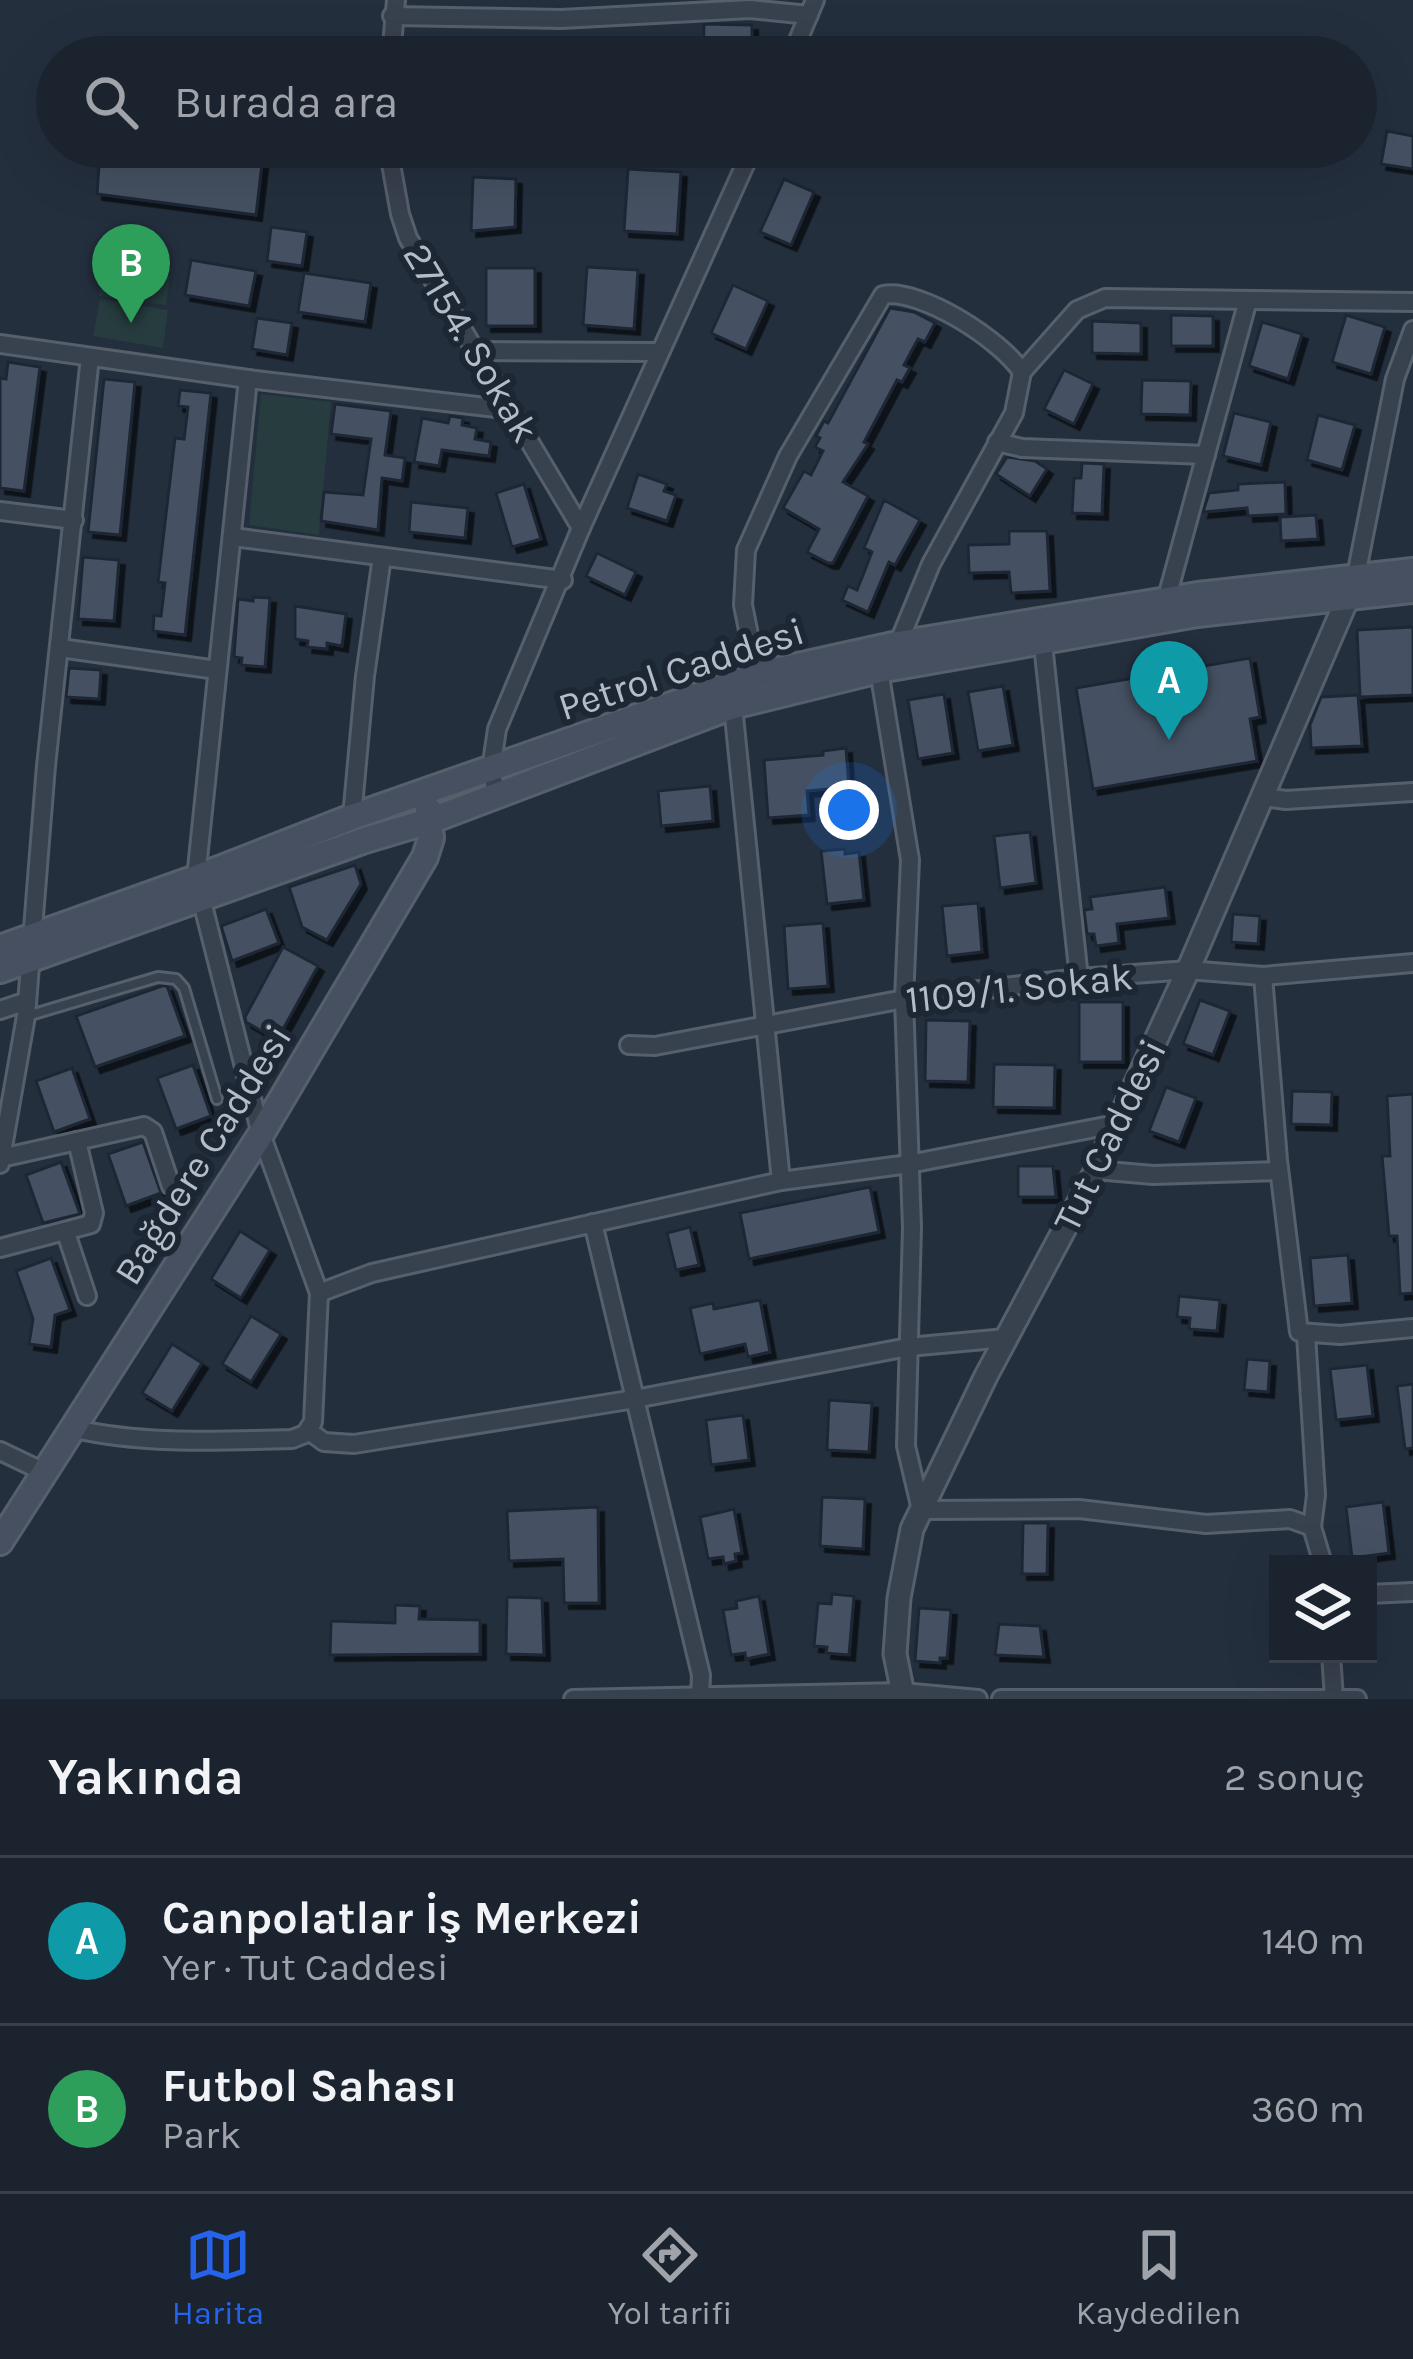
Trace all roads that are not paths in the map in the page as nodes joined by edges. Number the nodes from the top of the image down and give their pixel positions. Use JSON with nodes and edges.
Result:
{"nodes":[{"id":1,"x":394,"y":8,"type":"edge"},
{"id":2,"x":812,"y":8,"type":"edge"},
{"id":3,"x":800,"y":36,"type":"edge"},
{"id":4,"x":392,"y":168,"type":"edge"},
{"id":5,"x":743,"y":168,"type":"edge"},
{"id":6,"x":1248,"y":300,"type":"junction"},
{"id":7,"x":1413,"y":302,"type":"edge"},
{"id":8,"x":1413,"y":330,"type":"edge"},
{"id":9,"x":0,"y":344,"type":"edge"},
{"id":10,"x":476,"y":351,"type":"junction"},
{"id":11,"x":660,"y":352,"type":"junction"},
{"id":12,"x":91,"y":357,"type":"junction"},
{"id":13,"x":1022,"y":372,"type":"junction"},
{"id":14,"x":248,"y":379,"type":"junction"},
{"id":15,"x":512,"y":410,"type":"junction"},
{"id":16,"x":997,"y":442,"type":"junction"},
{"id":17,"x":1206,"y":455,"type":"junction"},
{"id":18,"x":0,"y":511,"type":"edge"},
{"id":19,"x":74,"y":520,"type":"junction"},
{"id":20,"x":581,"y":528,"type":"junction"},
{"id":21,"x":232,"y":537,"type":"junction"},
{"id":22,"x":382,"y":557,"type":"junction"},
{"id":23,"x":1413,"y":571,"type":"edge"},
{"id":24,"x":562,"y":580,"type":"junction"},
{"id":25,"x":1354,"y":585,"type":"junction"},
{"id":26,"x":1413,"y":590,"type":"edge"},
{"id":27,"x":1166,"y":601,"type":"junction"},
{"id":28,"x":1042,"y":632,"type":"junction"},
{"id":29,"x":898,"y":644,"type":"junction"},
{"id":30,"x":60,"y":648,"type":"junction"},
{"id":31,"x":217,"y":670,"type":"junction"},
{"id":32,"x":879,"y":670,"type":"junction"},
{"id":33,"x":757,"y":675,"type":"junction"},
{"id":34,"x":733,"y":706,"type":"junction"},
{"id":35,"x":490,"y":770,"type":"junction"},
{"id":36,"x":1413,"y":792,"type":"edge"},
{"id":37,"x":424,"y":793,"type":"junction"},
{"id":38,"x":497,"y":796,"type":"junction"},
{"id":39,"x":1264,"y":796,"type":"junction"},
{"id":40,"x":352,"y":817,"type":"junction"},
{"id":41,"x":432,"y":820,"type":"junction"},
{"id":42,"x":197,"y":889,"type":"junction"},
{"id":43,"x":0,"y":948,"type":"edge"},
{"id":44,"x":32,"y":948,"type":"junction"},
{"id":45,"x":1413,"y":963,"type":"edge"},
{"id":46,"x":0,"y":970,"type":"edge"},
{"id":47,"x":1188,"y":970,"type":"junction"},
{"id":48,"x":1263,"y":976,"type":"junction"},
{"id":49,"x":1079,"y":978,"type":"junction"},
{"id":50,"x":904,"y":999,"type":"junction"},
{"id":51,"x":26,"y":1009,"type":"junction"},
{"id":52,"x":0,"y":1010,"type":"edge"},
{"id":53,"x":763,"y":1025,"type":"junction"},
{"id":54,"x":629,"y":1046,"type":"dead end"},
{"id":55,"x":217,"y":1099,"type":"dead end"},
{"id":56,"x":1116,"y":1124,"type":"junction"},
{"id":57,"x":261,"y":1134,"type":"junction"},
{"id":58,"x":77,"y":1141,"type":"junction"},
{"id":59,"x":0,"y":1161,"type":"edge"},
{"id":60,"x":909,"y":1163,"type":"junction"},
{"id":61,"x":1096,"y":1170,"type":"junction"},
{"id":62,"x":1280,"y":1171,"type":"junction"},
{"id":63,"x":781,"y":1181,"type":"junction"},
{"id":64,"x":171,"y":1186,"type":"dead end"},
{"id":65,"x":593,"y":1223,"type":"junction"},
{"id":66,"x":66,"y":1234,"type":"junction"},
{"id":67,"x":0,"y":1248,"type":"edge"},
{"id":68,"x":319,"y":1294,"type":"junction"},
{"id":69,"x":87,"y":1296,"type":"dead end"},
{"id":70,"x":1413,"y":1328,"type":"edge"},
{"id":71,"x":1306,"y":1335,"type":"junction"},
{"id":72,"x":1006,"y":1338,"type":"junction"},
{"id":73,"x":908,"y":1347,"type":"junction"},
{"id":74,"x":635,"y":1399,"type":"junction"},
{"id":75,"x":71,"y":1428,"type":"junction"},
{"id":76,"x":309,"y":1431,"type":"junction"},
{"id":77,"x":0,"y":1451,"type":"edge"},
{"id":78,"x":44,"y":1472,"type":"junction"},
{"id":79,"x":921,"y":1510,"type":"junction"},
{"id":80,"x":1312,"y":1527,"type":"junction"},
{"id":81,"x":0,"y":1542,"type":"edge"},
{"id":82,"x":1320,"y":1555,"type":"edge"},
{"id":83,"x":1413,"y":1592,"type":"edge"},
{"id":84,"x":1377,"y":1594,"type":"edge"},
{"id":85,"x":1332,"y":1663,"type":"edge"},
{"id":86,"x":903,"y":1695,"type":"edge"},
{"id":87,"x":701,"y":1697,"type":"edge"},
{"id":88,"x":1269,"y":1698,"type":"edge"},
{"id":89,"x":1334,"y":1698,"type":"edge"},
{"id":90,"x":573,"y":1699,"type":"edge"},
{"id":91,"x":978,"y":1699,"type":"edge"},
{"id":92,"x":1001,"y":1699,"type":"edge"},
{"id":93,"x":1357,"y":1699,"type":"edge"}],
"edges":[{"from":1,"to":2,"type":"street"},
{"from":2,"to":3,"type":"street"},
{"from":4,"to":10,"type":"street","name":"27154. Sokak"},
{"from":5,"to":11,"type":"street"},
{"from":6,"to":7,"type":"street"},
{"from":6,"to":13,"type":"street"},
{"from":6,"to":17,"type":"street"},
{"from":8,"to":25,"type":"street"},
{"from":9,"to":12,"type":"street"},
{"from":10,"to":11,"type":"street"},
{"from":10,"to":15,"type":"street","name":"27154. Sokak"},
{"from":11,"to":20,"type":"street"},
{"from":12,"to":14,"type":"street"},
{"from":12,"to":19,"type":"street"},
{"from":13,"to":16,"type":"street"},
{"from":13,"to":33,"type":"street"},
{"from":14,"to":15,"type":"street"},
{"from":14,"to":21,"type":"street"},
{"from":15,"to":20,"type":"street","name":"27154. Sokak"},
{"from":16,"to":17,"type":"street"},
{"from":16,"to":29,"type":"street"},
{"from":17,"to":27,"type":"street"},
{"from":18,"to":19,"type":"street"},
{"from":19,"to":30,"type":"street"},
{"from":20,"to":24,"type":"street"},
{"from":21,"to":22,"type":"street"},
{"from":21,"to":31,"type":"street"},
{"from":22,"to":24,"type":"street"},
{"from":22,"to":40,"type":"street"},
{"from":23,"to":25,"type":"main road","name":"Petrol Caddesi"},
{"from":24,"to":35,"type":"street"},
{"from":25,"to":26,"type":"main road"},
{"from":25,"to":27,"type":"main road","name":"Petrol Caddesi"},
{"from":25,"to":28,"type":"main road"},
{"from":25,"to":39,"type":"street","name":"Tut Caddesi"},
{"from":27,"to":28,"type":"main road","name":"Petrol Caddesi"},
{"from":28,"to":29,"type":"main road","name":"Petrol Caddesi"},
{"from":28,"to":32,"type":"main road"},
{"from":28,"to":49,"type":"street"},
{"from":29,"to":33,"type":"main road","name":"Petrol Caddesi"},
{"from":30,"to":31,"type":"street"},
{"from":30,"to":44,"type":"street"},
{"from":31,"to":42,"type":"street"},
{"from":32,"to":34,"type":"main road"},
{"from":32,"to":50,"type":"street"},
{"from":33,"to":35,"type":"main road","name":"Petrol Caddesi"},
{"from":34,"to":38,"type":"main road"},
{"from":34,"to":53,"type":"street"},
{"from":35,"to":37,"type":"main road","name":"Petrol Caddesi"},
{"from":35,"to":38,"type":"street"},
{"from":36,"to":39,"type":"street"},
{"from":37,"to":40,"type":"main road","name":"Petrol Caddesi"},
{"from":37,"to":41,"type":"main road"},
{"from":38,"to":41,"type":"main road"},
{"from":39,"to":47,"type":"street","name":"Tut Caddesi"},
{"from":40,"to":42,"type":"main road","name":"Petrol Caddesi"},
{"from":41,"to":42,"type":"main road"},
{"from":41,"to":57,"type":"main road","name":"Bağdere Caddesi"},
{"from":42,"to":44,"type":"main road","name":"Petrol Caddesi"},
{"from":42,"to":57,"type":"street"},
{"from":43,"to":44,"type":"main road","name":"Petrol Caddesi"},
{"from":44,"to":46,"type":"main road"},
{"from":44,"to":51,"type":"street"},
{"from":45,"to":48,"type":"street","name":"1109/1. Sokak"},
{"from":47,"to":48,"type":"street","name":"1109/1. Sokak"},
{"from":47,"to":49,"type":"street","name":"1109/1. Sokak"},
{"from":47,"to":56,"type":"street","name":"Tut Caddesi"},
{"from":48,"to":62,"type":"street"},
{"from":49,"to":50,"type":"street","name":"1109/1. Sokak"},
{"from":50,"to":53,"type":"street","name":"1109/1. Sokak"},
{"from":50,"to":60,"type":"street"},
{"from":51,"to":52,"type":"street"},
{"from":51,"to":55,"type":"lane"},
{"from":51,"to":59,"type":"street"},
{"from":53,"to":54,"type":"street","name":"1109/1. Sokak"},
{"from":53,"to":63,"type":"street"},
{"from":56,"to":60,"type":"street"},
{"from":56,"to":61,"type":"street","name":"Tut Caddesi"},
{"from":57,"to":68,"type":"street"},
{"from":57,"to":75,"type":"main road","name":"Bağdere Caddesi"},
{"from":58,"to":59,"type":"street"},
{"from":58,"to":64,"type":"street"},
{"from":58,"to":66,"type":"street"},
{"from":60,"to":63,"type":"street"},
{"from":60,"to":73,"type":"street"},
{"from":61,"to":62,"type":"street"},
{"from":61,"to":72,"type":"street","name":"Tut Caddesi"},
{"from":62,"to":71,"type":"street"},
{"from":63,"to":65,"type":"street"},
{"from":65,"to":68,"type":"street"},
{"from":65,"to":74,"type":"street"},
{"from":66,"to":67,"type":"street"},
{"from":66,"to":69,"type":"street"},
{"from":68,"to":76,"type":"street"},
{"from":70,"to":71,"type":"street"},
{"from":71,"to":80,"type":"street"},
{"from":72,"to":73,"type":"street"},
{"from":72,"to":79,"type":"street","name":"Tut Caddesi"},
{"from":73,"to":74,"type":"street"},
{"from":73,"to":79,"type":"street"},
{"from":74,"to":76,"type":"street"},
{"from":74,"to":87,"type":"street"},
{"from":75,"to":76,"type":"street"},
{"from":75,"to":78,"type":"main road","name":"Bağdere Caddesi"},
{"from":77,"to":78,"type":"street"},
{"from":78,"to":81,"type":"main road","name":"Bağdere Caddesi"},
{"from":79,"to":80,"type":"street"},
{"from":79,"to":86,"type":"street","name":"Tut Caddesi"},
{"from":80,"to":82,"type":"street"},
{"from":83,"to":84,"type":"street"},
{"from":85,"to":89,"type":"street"},
{"from":86,"to":87,"type":"street"},
{"from":86,"to":91,"type":"street"},
{"from":87,"to":90,"type":"street"},
{"from":88,"to":89,"type":"street"},
{"from":88,"to":92,"type":"street"},
{"from":89,"to":93,"type":"street"}]}
